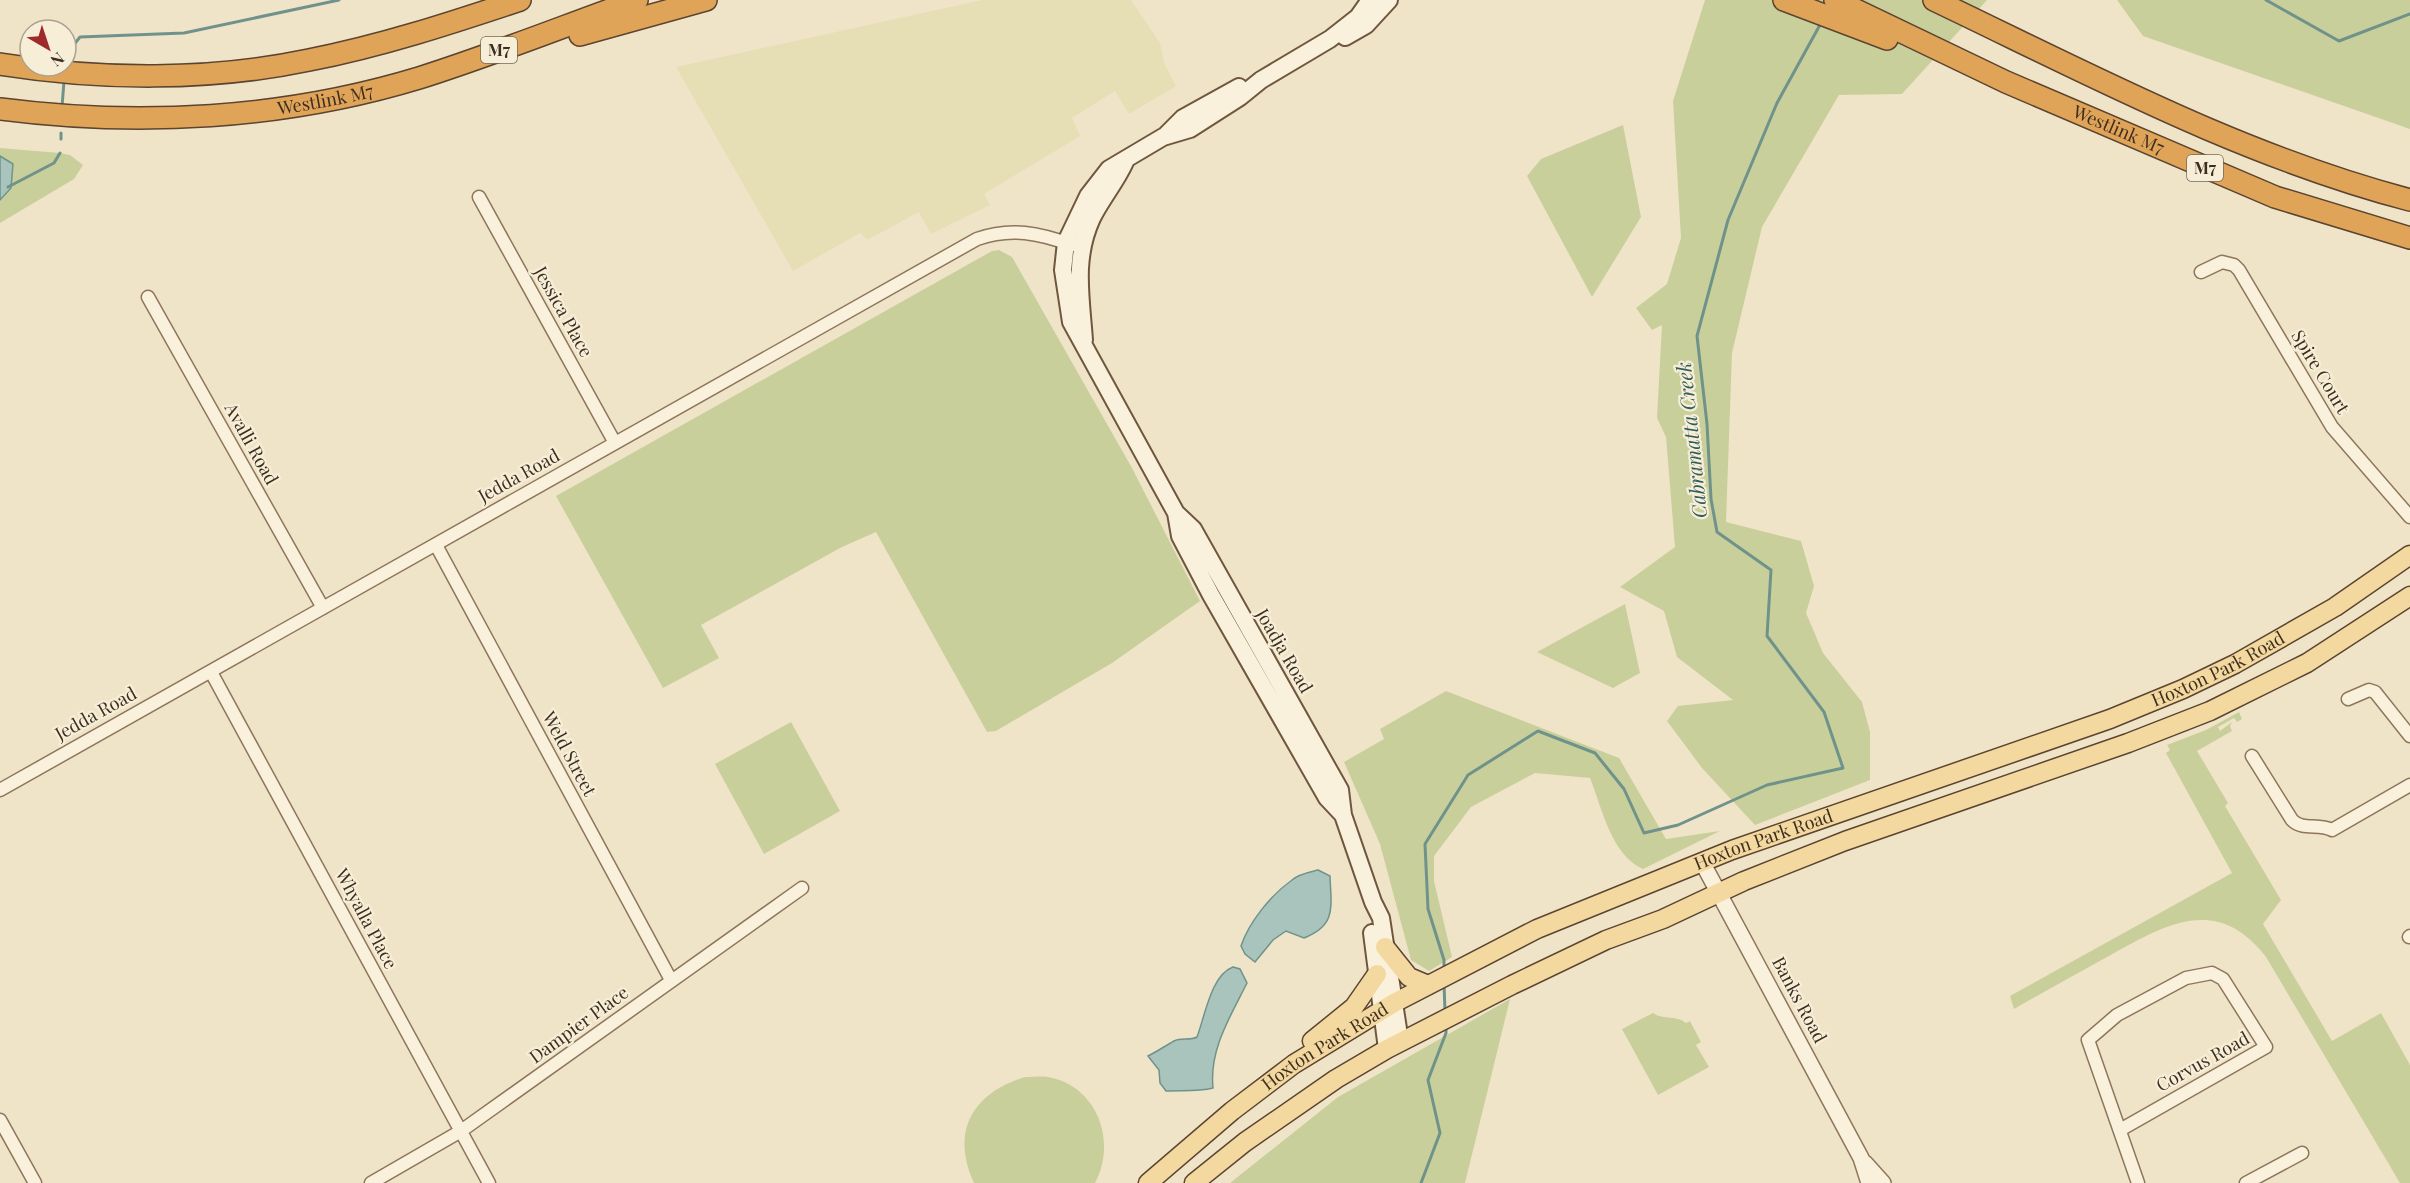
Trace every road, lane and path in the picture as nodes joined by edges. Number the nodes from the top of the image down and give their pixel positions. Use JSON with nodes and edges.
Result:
{"nodes":[{"id":1,"x":494,"y":0,"type":"edge"},
{"id":2,"x":520,"y":0,"type":"edge"},
{"id":3,"x":637,"y":0,"type":"edge"},
{"id":4,"x":706,"y":0,"type":"edge"},
{"id":5,"x":1371,"y":0,"type":"edge"},
{"id":6,"x":1389,"y":0,"type":"edge"},
{"id":7,"x":1784,"y":0,"type":"edge"},
{"id":8,"x":1835,"y":0,"type":"edge"},
{"id":9,"x":1940,"y":3,"type":"edge"},
{"id":10,"x":1330,"y":39,"type":"junction"},
{"id":11,"x":0,"y":64,"type":"edge"},
{"id":12,"x":249,"y":69,"type":"junction"},
{"id":13,"x":2006,"y":82,"type":"junction"},
{"id":14,"x":365,"y":92,"type":"junction"},
{"id":15,"x":0,"y":109,"type":"edge"},
{"id":16,"x":479,"y":197,"type":"dead end"},
{"id":17,"x":2410,"y":200,"type":"edge"},
{"id":18,"x":2410,"y":238,"type":"edge"},
{"id":19,"x":1073,"y":245,"type":"junction"},
{"id":20,"x":2201,"y":272,"type":"dead end"},
{"id":21,"x":148,"y":297,"type":"dead end"},
{"id":22,"x":615,"y":444,"type":"junction"},
{"id":23,"x":2410,"y":517,"type":"edge"},
{"id":24,"x":436,"y":545,"type":"junction"},
{"id":25,"x":2410,"y":555,"type":"edge"},
{"id":26,"x":2410,"y":596,"type":"edge"},
{"id":27,"x":323,"y":608,"type":"junction"},
{"id":28,"x":212,"y":672,"type":"junction"},
{"id":29,"x":2348,"y":699,"type":"dead end"},
{"id":30,"x":2410,"y":736,"type":"edge"},
{"id":31,"x":2252,"y":756,"type":"dead end"},
{"id":32,"x":2410,"y":785,"type":"edge"},
{"id":33,"x":0,"y":790,"type":"edge"},
{"id":34,"x":1702,"y":861,"type":"junction"},
{"id":35,"x":802,"y":888,"type":"dead end"},
{"id":36,"x":1717,"y":893,"type":"junction"},
{"id":37,"x":1373,"y":902,"type":"junction"},
{"id":38,"x":1385,"y":947,"type":"junction"},
{"id":39,"x":1377,"y":974,"type":"junction"},
{"id":40,"x":671,"y":980,"type":"junction"},
{"id":41,"x":1424,"y":985,"type":"junction"},
{"id":42,"x":1388,"y":1007,"type":"junction"},
{"id":43,"x":1393,"y":1045,"type":"junction"},
{"id":44,"x":1251,"y":1096,"type":"junction"},
{"id":45,"x":0,"y":1120,"type":"edge"},
{"id":46,"x":2120,"y":1130,"type":"junction"},
{"id":47,"x":461,"y":1131,"type":"junction"},
{"id":48,"x":2302,"y":1153,"type":"dead end"},
{"id":49,"x":1861,"y":1158,"type":"junction"},
{"id":50,"x":35,"y":1183,"type":"edge"},
{"id":51,"x":371,"y":1183,"type":"edge"},
{"id":52,"x":489,"y":1183,"type":"edge"},
{"id":53,"x":1148,"y":1183,"type":"edge"},
{"id":54,"x":1194,"y":1183,"type":"edge"},
{"id":55,"x":1869,"y":1183,"type":"edge"},
{"id":56,"x":1883,"y":1183,"type":"edge"},
{"id":57,"x":2138,"y":1183,"type":"edge"},
{"id":58,"x":2246,"y":1183,"type":"edge"}],
"edges":[{"from":1,"to":12,"type":"highway"},
{"from":2,"to":12,"type":"highway","number":"M7"},
{"from":3,"to":14,"type":"highway","name":"Westlink M7","number":"M7"},
{"from":4,"to":14,"type":"highway"},
{"from":5,"to":10,"type":"main road"},
{"from":6,"to":10,"type":"main road"},
{"from":7,"to":13,"type":"highway"},
{"from":8,"to":13,"type":"highway","name":"Westlink M7","number":"M7"},
{"from":9,"to":17,"type":"highway","name":"Westlink M7","number":"M7"},
{"from":10,"to":19,"type":"main road"},
{"from":11,"to":12,"type":"highway","number":"M7"},
{"from":13,"to":18,"type":"highway","name":"Westlink M7","number":"M7"},
{"from":14,"to":15,"type":"highway","name":"Westlink M7","number":"M7"},
{"from":16,"to":22,"type":"street","name":"Jessica Place"},
{"from":19,"to":22,"type":"street","name":"Jedda Road"},
{"from":19,"to":37,"type":"main road","name":"Joadja Road"},
{"from":20,"to":23,"type":"street","name":"Spire Court"},
{"from":21,"to":27,"type":"street","name":"Avalli Road"},
{"from":22,"to":24,"type":"street","name":"Jedda Road"},
{"from":24,"to":27,"type":"street","name":"Jedda Road"},
{"from":24,"to":40,"type":"street","name":"Weld Street"},
{"from":25,"to":34,"type":"main road","name":"Hoxton Park Road"},
{"from":26,"to":36,"type":"main road","name":"Hoxton Park Road"},
{"from":27,"to":28,"type":"street","name":"Jedda Road"},
{"from":28,"to":33,"type":"street","name":"Jedda Road"},
{"from":28,"to":47,"type":"street","name":"Whyalla Place"},
{"from":29,"to":30,"type":"street"},
{"from":31,"to":32,"type":"street"},
{"from":34,"to":36,"type":"street","name":"Banks Road"},
{"from":34,"to":41,"type":"main road","name":"Hoxton Park Road"},
{"from":35,"to":40,"type":"street","name":"Dampier Place"},
{"from":36,"to":43,"type":"main road","name":"Hoxton Park Road"},
{"from":36,"to":49,"type":"street","name":"Banks Road"},
{"from":37,"to":38,"type":"main road","name":"Joadja Road"},
{"from":37,"to":39,"type":"main road","name":"Joadja Road"},
{"from":38,"to":41,"type":"main road"},
{"from":38,"to":42,"type":"main road","name":"Joadja Road"},
{"from":39,"to":42,"type":"main road","name":"Joadja Road"},
{"from":39,"to":44,"type":"main road"},
{"from":40,"to":47,"type":"street","name":"Dampier Place"},
{"from":41,"to":42,"type":"main road","name":"Hoxton Park Road"},
{"from":42,"to":43,"type":"main road","name":"Joadja Road"},
{"from":42,"to":44,"type":"main road","name":"Hoxton Park Road"},
{"from":43,"to":54,"type":"main road","name":"Hoxton Park Road"},
{"from":44,"to":53,"type":"main road","name":"Hoxton Park Road"},
{"from":45,"to":50,"type":"street"},
{"from":46,"to":46,"type":"street","name":"Corvus Road"},
{"from":46,"to":57,"type":"street","name":"Corvus Road"},
{"from":47,"to":51,"type":"street","name":"Dampier Place"},
{"from":47,"to":52,"type":"street","name":"Whyalla Place"},
{"from":48,"to":58,"type":"street"},
{"from":49,"to":55,"type":"street","name":"Banks Road"},
{"from":49,"to":56,"type":"street","name":"Banks Road"}]}
